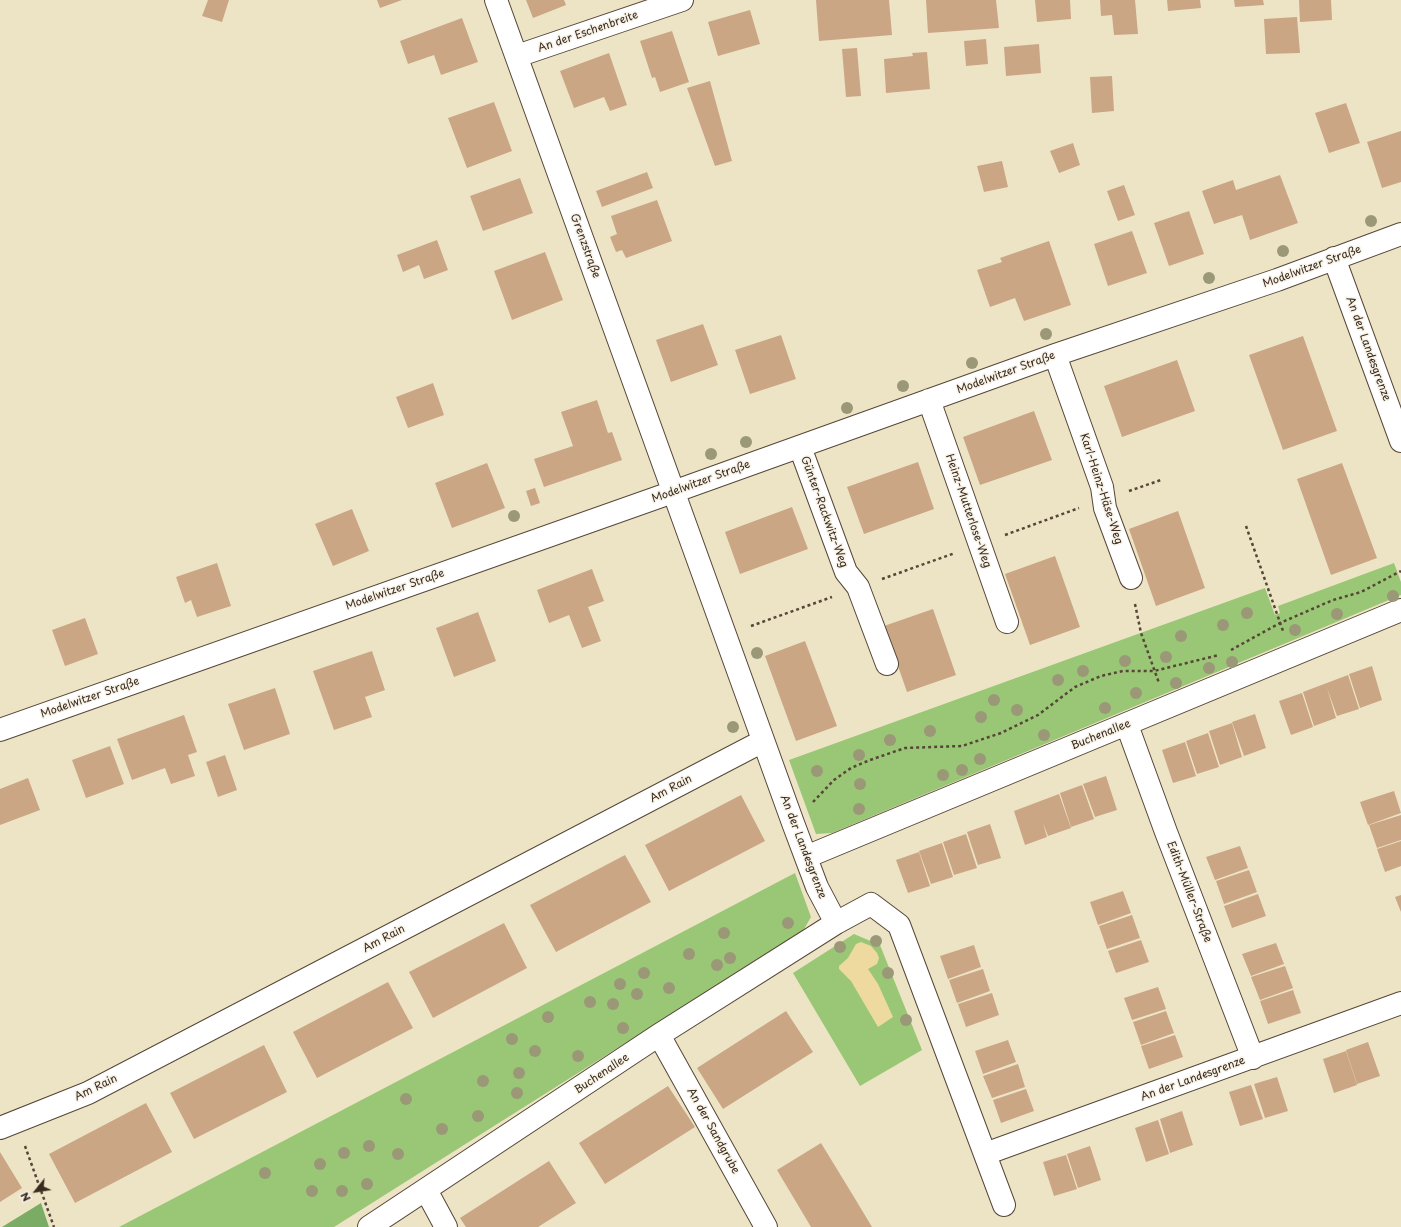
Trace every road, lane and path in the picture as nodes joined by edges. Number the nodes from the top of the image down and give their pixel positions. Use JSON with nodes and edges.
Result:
{"nodes":[{"id":1,"x":496,"y":0,"type":"edge"},
{"id":2,"x":682,"y":0,"type":"edge"},
{"id":3,"x":517,"y":56,"type":"junction"},
{"id":4,"x":1401,"y":234,"type":"edge"},
{"id":5,"x":1334,"y":258,"type":"junction"},
{"id":6,"x":1055,"y":355,"type":"junction"},
{"id":7,"x":928,"y":400,"type":"junction"},
{"id":8,"x":1401,"y":441,"type":"edge"},
{"id":9,"x":800,"y":447,"type":"junction"},
{"id":10,"x":1161,"y":480,"type":"dead end"},
{"id":11,"x":673,"y":492,"type":"junction"},
{"id":12,"x":1103,"y":500,"type":"junction"},
{"id":13,"x":1246,"y":526,"type":"dead end"},
{"id":14,"x":979,"y":544,"type":"junction"},
{"id":15,"x":1401,"y":571,"type":"edge"},
{"id":16,"x":1131,"y":578,"type":"joint"},
{"id":17,"x":858,"y":588,"type":"junction"},
{"id":18,"x":1399,"y":616,"type":"edge"},
{"id":19,"x":1007,"y":622,"type":"dead end"},
{"id":20,"x":1280,"y":623,"type":"junction"},
{"id":21,"x":724,"y":636,"type":"junction"},
{"id":22,"x":1293,"y":655,"type":"junction"},
{"id":23,"x":887,"y":664,"type":"dead end"},
{"id":24,"x":1154,"y":671,"type":"junction"},
{"id":25,"x":1168,"y":708,"type":"junction"},
{"id":26,"x":1127,"y":725,"type":"junction"},
{"id":27,"x":0,"y":730,"type":"edge"},
{"id":28,"x":763,"y":741,"type":"junction"},
{"id":29,"x":793,"y":823,"type":"junction"},
{"id":30,"x":806,"y":857,"type":"junction"},
{"id":31,"x":836,"y":923,"type":"junction"},
{"id":32,"x":1401,"y":1003,"type":"edge"},
{"id":33,"x":659,"y":1036,"type":"junction"},
{"id":34,"x":1253,"y":1058,"type":"junction"},
{"id":35,"x":8,"y":1125,"type":"edge"},
{"id":36,"x":985,"y":1154,"type":"junction"},
{"id":37,"x":426,"y":1190,"type":"junction"},
{"id":38,"x":1004,"y":1205,"type":"dead end"},
{"id":39,"x":54,"y":1227,"type":"edge"},
{"id":40,"x":369,"y":1227,"type":"edge"},
{"id":41,"x":446,"y":1227,"type":"edge"},
{"id":42,"x":766,"y":1227,"type":"edge"}],
"edges":[{"from":1,"to":3,"type":"street","name":"Grenzstraße"},
{"from":2,"to":3,"type":"street","name":"An der Eschenbreite"},
{"from":3,"to":11,"type":"street","name":"Grenzstraße"},
{"from":4,"to":5,"type":"street","name":"Modelwitzer Straße"},
{"from":5,"to":6,"type":"street","name":"Modelwitzer Straße"},
{"from":5,"to":8,"type":"street","name":"An der Landesgrenze"},
{"from":6,"to":7,"type":"street","name":"Modelwitzer Straße"},
{"from":6,"to":12,"type":"street","name":"Karl-Heinz-Häse-Weg"},
{"from":7,"to":9,"type":"street","name":"Modelwitzer Straße"},
{"from":7,"to":14,"type":"street","name":"Heinz-Mutterlose-Weg"},
{"from":9,"to":11,"type":"street","name":"Modelwitzer Straße"},
{"from":9,"to":17,"type":"street","name":"Günter-Rackwitz-Weg"},
{"from":10,"to":12,"type":"path"},
{"from":11,"to":21,"type":"street","name":"An der Landesgrenze"},
{"from":11,"to":27,"type":"street","name":"Modelwitzer Straße"},
{"from":12,"to":14,"type":"path"},
{"from":12,"to":16,"type":"street","name":"Karl-Heinz-Häse-Weg"},
{"from":13,"to":20,"type":"path"},
{"from":14,"to":17,"type":"path"},
{"from":14,"to":19,"type":"street","name":"Heinz-Mutterlose-Weg"},
{"from":15,"to":20,"type":"path"},
{"from":16,"to":24,"type":"path"},
{"from":17,"to":21,"type":"path"},
{"from":17,"to":23,"type":"street","name":"Günter-Rackwitz-Weg"},
{"from":18,"to":22,"type":"street","name":"Buchenallee"},
{"from":20,"to":22,"type":"path"},
{"from":20,"to":24,"type":"path"},
{"from":21,"to":28,"type":"street","name":"An der Landesgrenze"},
{"from":22,"to":25,"type":"street","name":"Buchenallee"},
{"from":24,"to":25,"type":"path"},
{"from":24,"to":29,"type":"path"},
{"from":25,"to":26,"type":"street","name":"Buchenallee"},
{"from":26,"to":30,"type":"street","name":"Buchenallee"},
{"from":26,"to":34,"type":"street","name":"Edith-Müller-Straße"},
{"from":28,"to":29,"type":"street","name":"An der Landesgrenze"},
{"from":28,"to":35,"type":"street","name":"Am Rain"},
{"from":29,"to":30,"type":"street","name":"An der Landesgrenze"},
{"from":30,"to":31,"type":"street","name":"An der Landesgrenze"},
{"from":31,"to":33,"type":"street","name":"Buchenallee"},
{"from":31,"to":36,"type":"street"},
{"from":32,"to":34,"type":"street","name":"An der Landesgrenze"},
{"from":33,"to":37,"type":"street","name":"Buchenallee"},
{"from":33,"to":42,"type":"street","name":"An der Sandgrube"},
{"from":34,"to":36,"type":"street","name":"An der Landesgrenze"},
{"from":35,"to":39,"type":"path"},
{"from":36,"to":38,"type":"street"},
{"from":37,"to":40,"type":"street","name":"Buchenallee"},
{"from":37,"to":41,"type":"street"}]}
